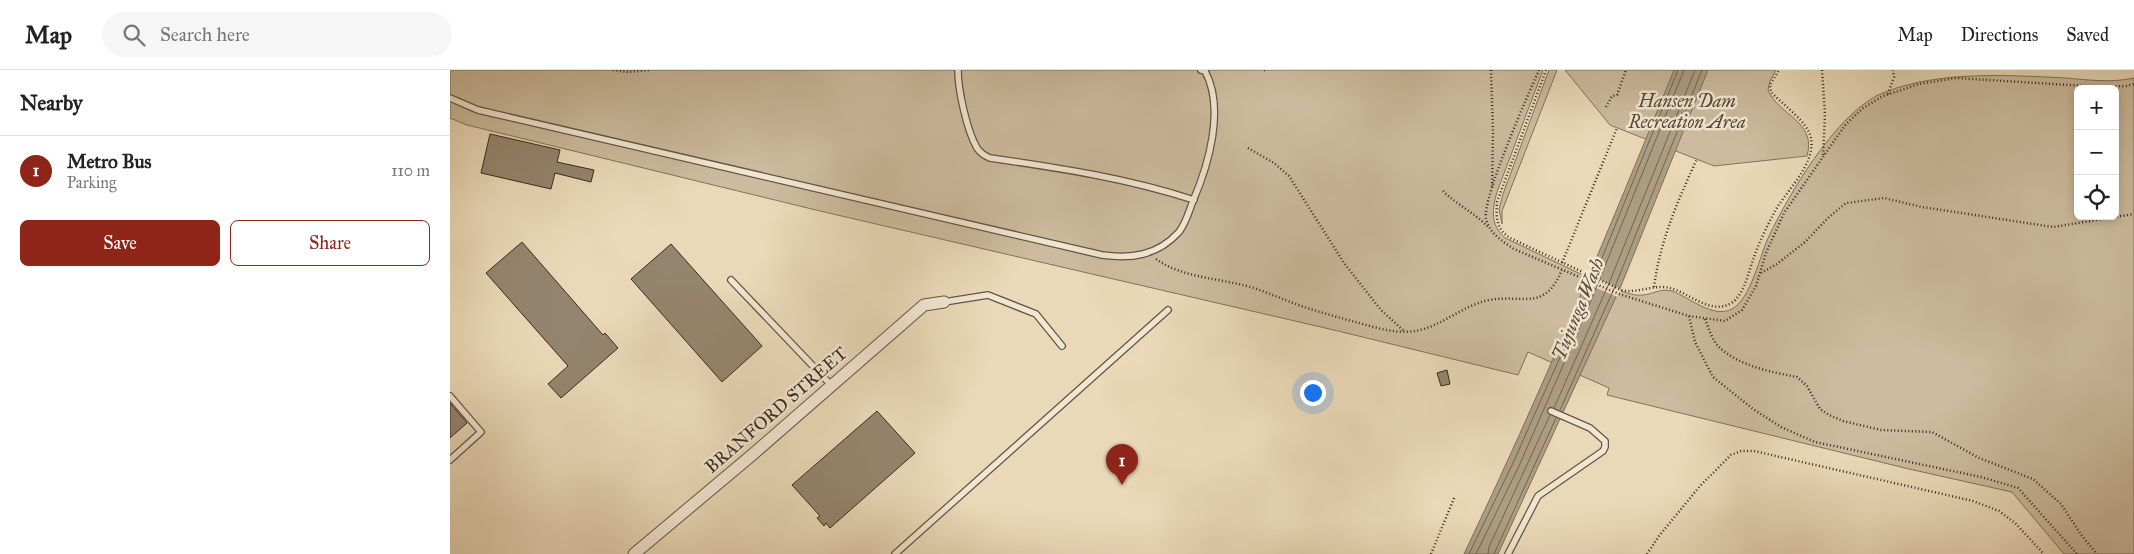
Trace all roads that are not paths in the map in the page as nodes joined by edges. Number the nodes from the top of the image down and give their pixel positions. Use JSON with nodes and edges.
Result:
{"nodes":[{"id":1,"x":958,"y":70,"type":"edge"},
{"id":2,"x":1201,"y":70,"type":"edge"},
{"id":3,"x":450,"y":98,"type":"edge"},
{"id":4,"x":1194,"y":200,"type":"junction"},
{"id":5,"x":731,"y":280,"type":"dead end"},
{"id":6,"x":944,"y":302,"type":"joint"},
{"id":7,"x":1168,"y":310,"type":"dead end"},
{"id":8,"x":1062,"y":346,"type":"dead end"},
{"id":9,"x":832,"y":386,"type":"junction"},
{"id":10,"x":450,"y":396,"type":"edge"},
{"id":11,"x":1551,"y":411,"type":"dead end"},
{"id":12,"x":450,"y":460,"type":"edge"},
{"id":13,"x":634,"y":554,"type":"edge"},
{"id":14,"x":895,"y":554,"type":"edge"},
{"id":15,"x":1508,"y":554,"type":"edge"}],
"edges":[{"from":1,"to":4,"type":"lane"},
{"from":2,"to":4,"type":"lane"},
{"from":3,"to":4,"type":"lane"},
{"from":5,"to":9,"type":"lane"},
{"from":6,"to":8,"type":"lane"},
{"from":6,"to":9,"type":"street","name":"BRANFORD STREET"},
{"from":7,"to":14,"type":"lane"},
{"from":9,"to":13,"type":"street","name":"BRANFORD STREET"},
{"from":10,"to":12,"type":"lane"},
{"from":11,"to":15,"type":"lane"}]}
